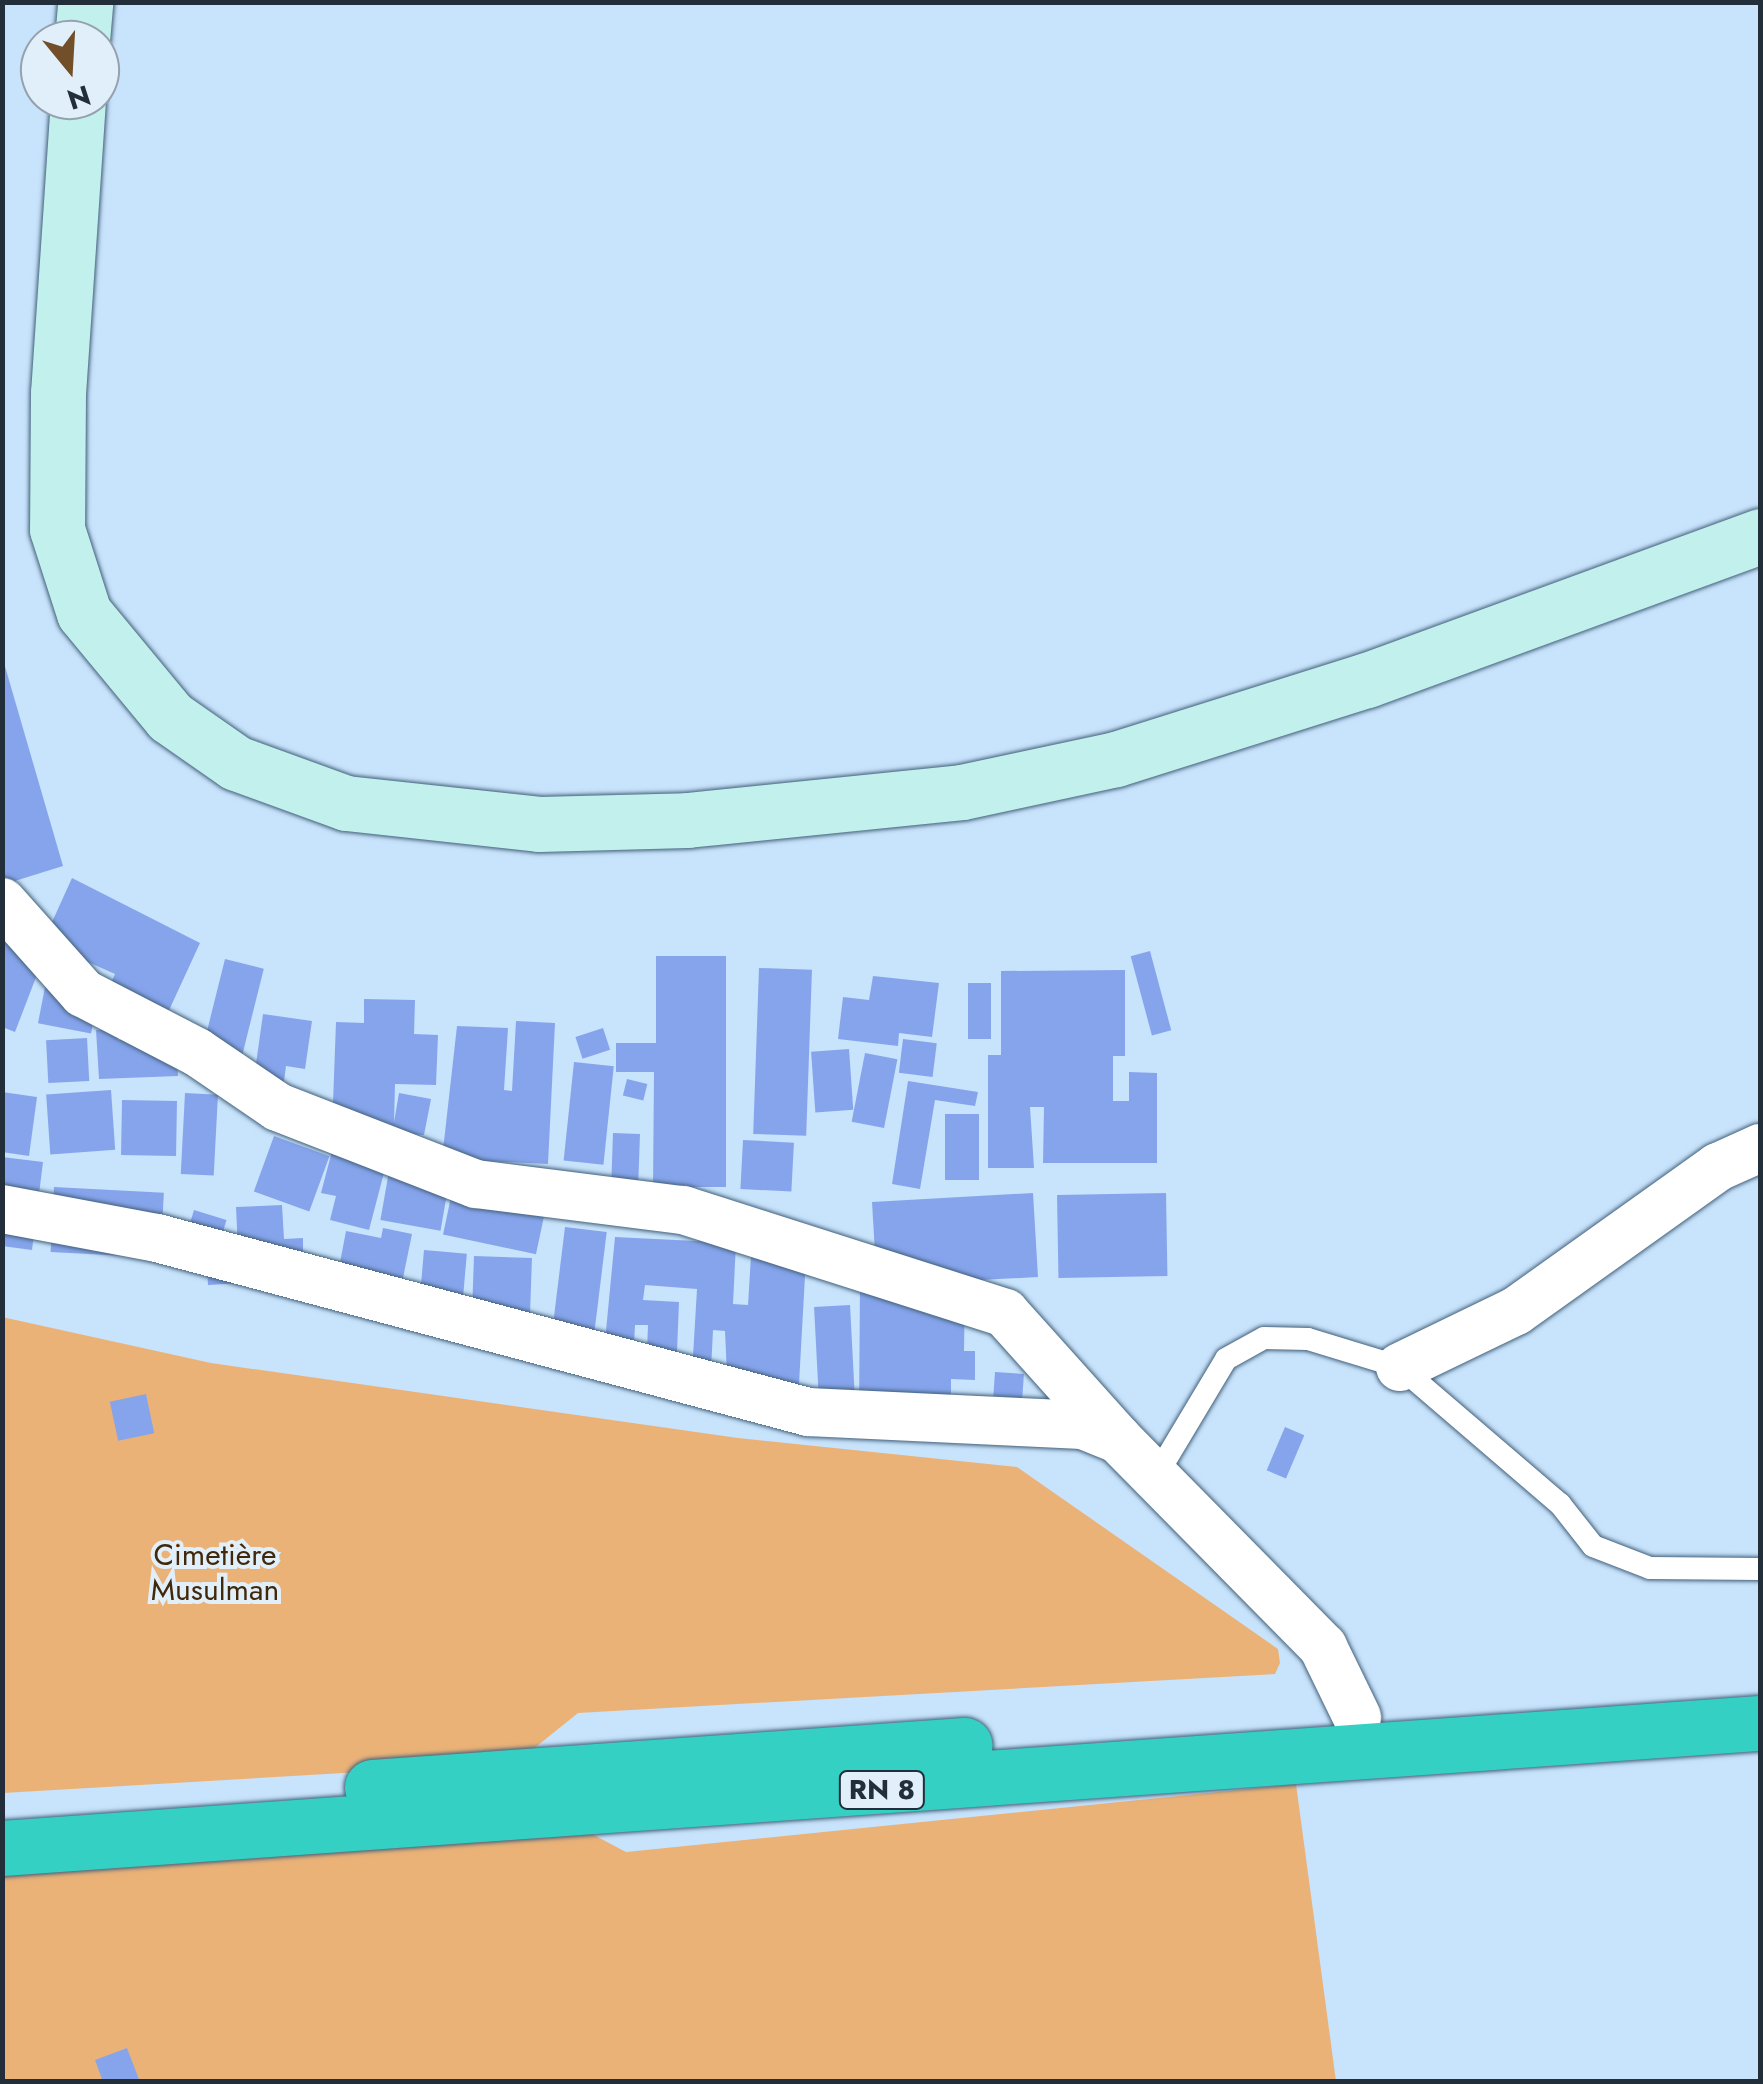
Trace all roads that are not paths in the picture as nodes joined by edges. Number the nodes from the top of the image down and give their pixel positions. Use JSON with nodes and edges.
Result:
{"nodes":[{"id":1,"x":77,"y":120,"type":"edge"},
{"id":2,"x":1760,"y":536,"type":"edge"},
{"id":3,"x":2,"y":902,"type":"edge"},
{"id":4,"x":1760,"y":1148,"type":"edge"},
{"id":5,"x":2,"y":1209,"type":"edge"},
{"id":6,"x":1400,"y":1367,"type":"junction"},
{"id":7,"x":1118,"y":1439,"type":"junction"},
{"id":8,"x":1156,"y":1476,"type":"junction"},
{"id":9,"x":1760,"y":1569,"type":"edge"},
{"id":10,"x":1760,"y":1687,"type":"edge"},
{"id":11,"x":1357,"y":1717,"type":"junction"},
{"id":12,"x":1760,"y":1723,"type":"edge"},
{"id":13,"x":2,"y":1812,"type":"edge"},
{"id":14,"x":2,"y":1848,"type":"edge"}],
"edges":[{"from":1,"to":2,"type":"main road"},
{"from":3,"to":7,"type":"street"},
{"from":4,"to":6,"type":"street"},
{"from":5,"to":7,"type":"street"},
{"from":6,"to":8,"type":"lane"},
{"from":6,"to":9,"type":"lane"},
{"from":7,"to":8,"type":"street"},
{"from":8,"to":11,"type":"street"},
{"from":10,"to":11,"type":"highway","number":"RN 8"},
{"from":11,"to":13,"type":"highway","number":"RN 8"},
{"from":12,"to":14,"type":"highway","number":"RN 8"}]}
